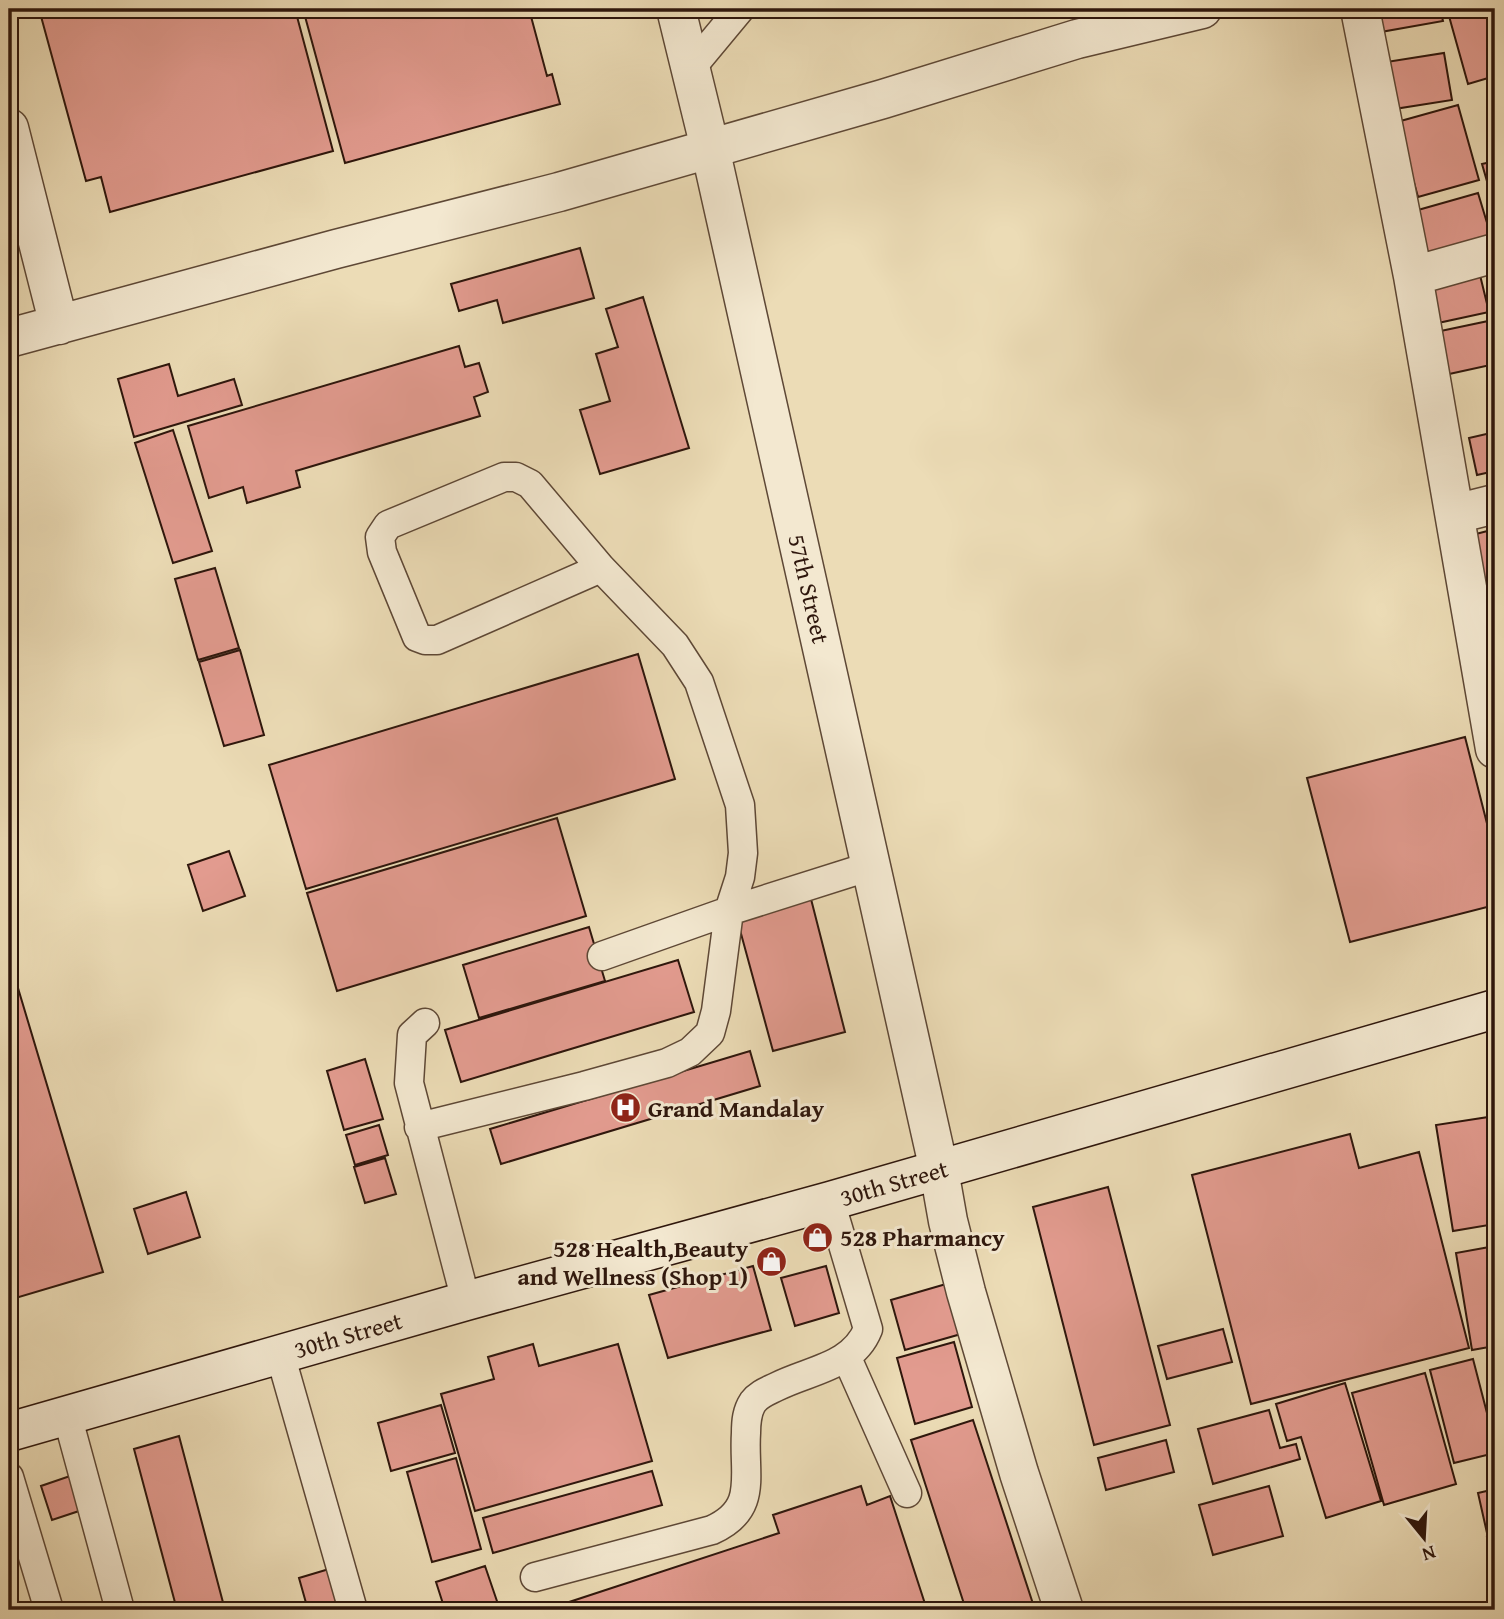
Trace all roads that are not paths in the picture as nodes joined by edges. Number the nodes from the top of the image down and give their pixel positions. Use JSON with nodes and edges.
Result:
{"nodes":[{"id":1,"x":676,"y":9,"type":"edge"},
{"id":2,"x":740,"y":9,"type":"edge"},
{"id":3,"x":1202,"y":9,"type":"edge"},
{"id":4,"x":1360,"y":9,"type":"edge"},
{"id":5,"x":691,"y":68,"type":"junction"},
{"id":6,"x":9,"y":128,"type":"edge"},
{"id":7,"x":710,"y":148,"type":"junction"},
{"id":8,"x":1495,"y":253,"type":"edge"},
{"id":9,"x":1413,"y":276,"type":"junction"},
{"id":10,"x":59,"y":325,"type":"junction"},
{"id":11,"x":9,"y":338,"type":"edge"},
{"id":12,"x":1495,"y":504,"type":"edge"},
{"id":13,"x":1455,"y":513,"type":"junction"},
{"id":14,"x":601,"y":568,"type":"junction"},
{"id":15,"x":1495,"y":750,"type":"edge"},
{"id":16,"x":871,"y":866,"type":"junction"},
{"id":17,"x":729,"y":911,"type":"junction"},
{"id":18,"x":602,"y":956,"type":"dead end"},
{"id":19,"x":1495,"y":1009,"type":"edge"},
{"id":20,"x":425,"y":1023,"type":"dead end"},
{"id":21,"x":419,"y":1128,"type":"junction"},
{"id":22,"x":939,"y":1170,"type":"junction"},
{"id":23,"x":831,"y":1201,"type":"junction"},
{"id":24,"x":466,"y":1301,"type":"junction"},
{"id":25,"x":280,"y":1354,"type":"junction"},
{"id":26,"x":847,"y":1357,"type":"junction"},
{"id":27,"x":67,"y":1415,"type":"junction"},
{"id":28,"x":9,"y":1432,"type":"edge"},
{"id":29,"x":9,"y":1477,"type":"edge"},
{"id":30,"x":907,"y":1493,"type":"dead end"},
{"id":31,"x":535,"y":1577,"type":"dead end"},
{"id":32,"x":48,"y":1610,"type":"edge"},
{"id":33,"x":120,"y":1610,"type":"edge"},
{"id":34,"x":353,"y":1610,"type":"edge"},
{"id":35,"x":1065,"y":1610,"type":"edge"}],
"edges":[{"from":1,"to":5,"type":"street","name":"57th Street"},
{"from":2,"to":5,"type":"lane"},
{"from":3,"to":7,"type":"street"},
{"from":4,"to":9,"type":"street"},
{"from":5,"to":7,"type":"street","name":"57th Street"},
{"from":6,"to":10,"type":"street"},
{"from":7,"to":10,"type":"street"},
{"from":7,"to":16,"type":"street","name":"57th Street"},
{"from":8,"to":9,"type":"street"},
{"from":9,"to":13,"type":"street"},
{"from":10,"to":11,"type":"street"},
{"from":12,"to":13,"type":"street"},
{"from":13,"to":15,"type":"street"},
{"from":14,"to":14,"type":"lane"},
{"from":14,"to":17,"type":"lane"},
{"from":16,"to":17,"type":"lane"},
{"from":16,"to":22,"type":"street","name":"57th Street"},
{"from":17,"to":18,"type":"lane"},
{"from":17,"to":21,"type":"lane"},
{"from":19,"to":22,"type":"street","name":"30th Street"},
{"from":20,"to":21,"type":"lane"},
{"from":21,"to":24,"type":"lane"},
{"from":22,"to":23,"type":"street","name":"30th Street"},
{"from":22,"to":35,"type":"street","name":"57th Street"},
{"from":23,"to":24,"type":"street","name":"30th Street"},
{"from":23,"to":26,"type":"lane"},
{"from":24,"to":25,"type":"street","name":"30th Street"},
{"from":25,"to":27,"type":"street","name":"30th Street"},
{"from":25,"to":34,"type":"lane"},
{"from":26,"to":30,"type":"lane"},
{"from":26,"to":31,"type":"lane"},
{"from":27,"to":28,"type":"street","name":"30th Street"},
{"from":27,"to":33,"type":"lane"},
{"from":29,"to":32,"type":"lane"}]}
